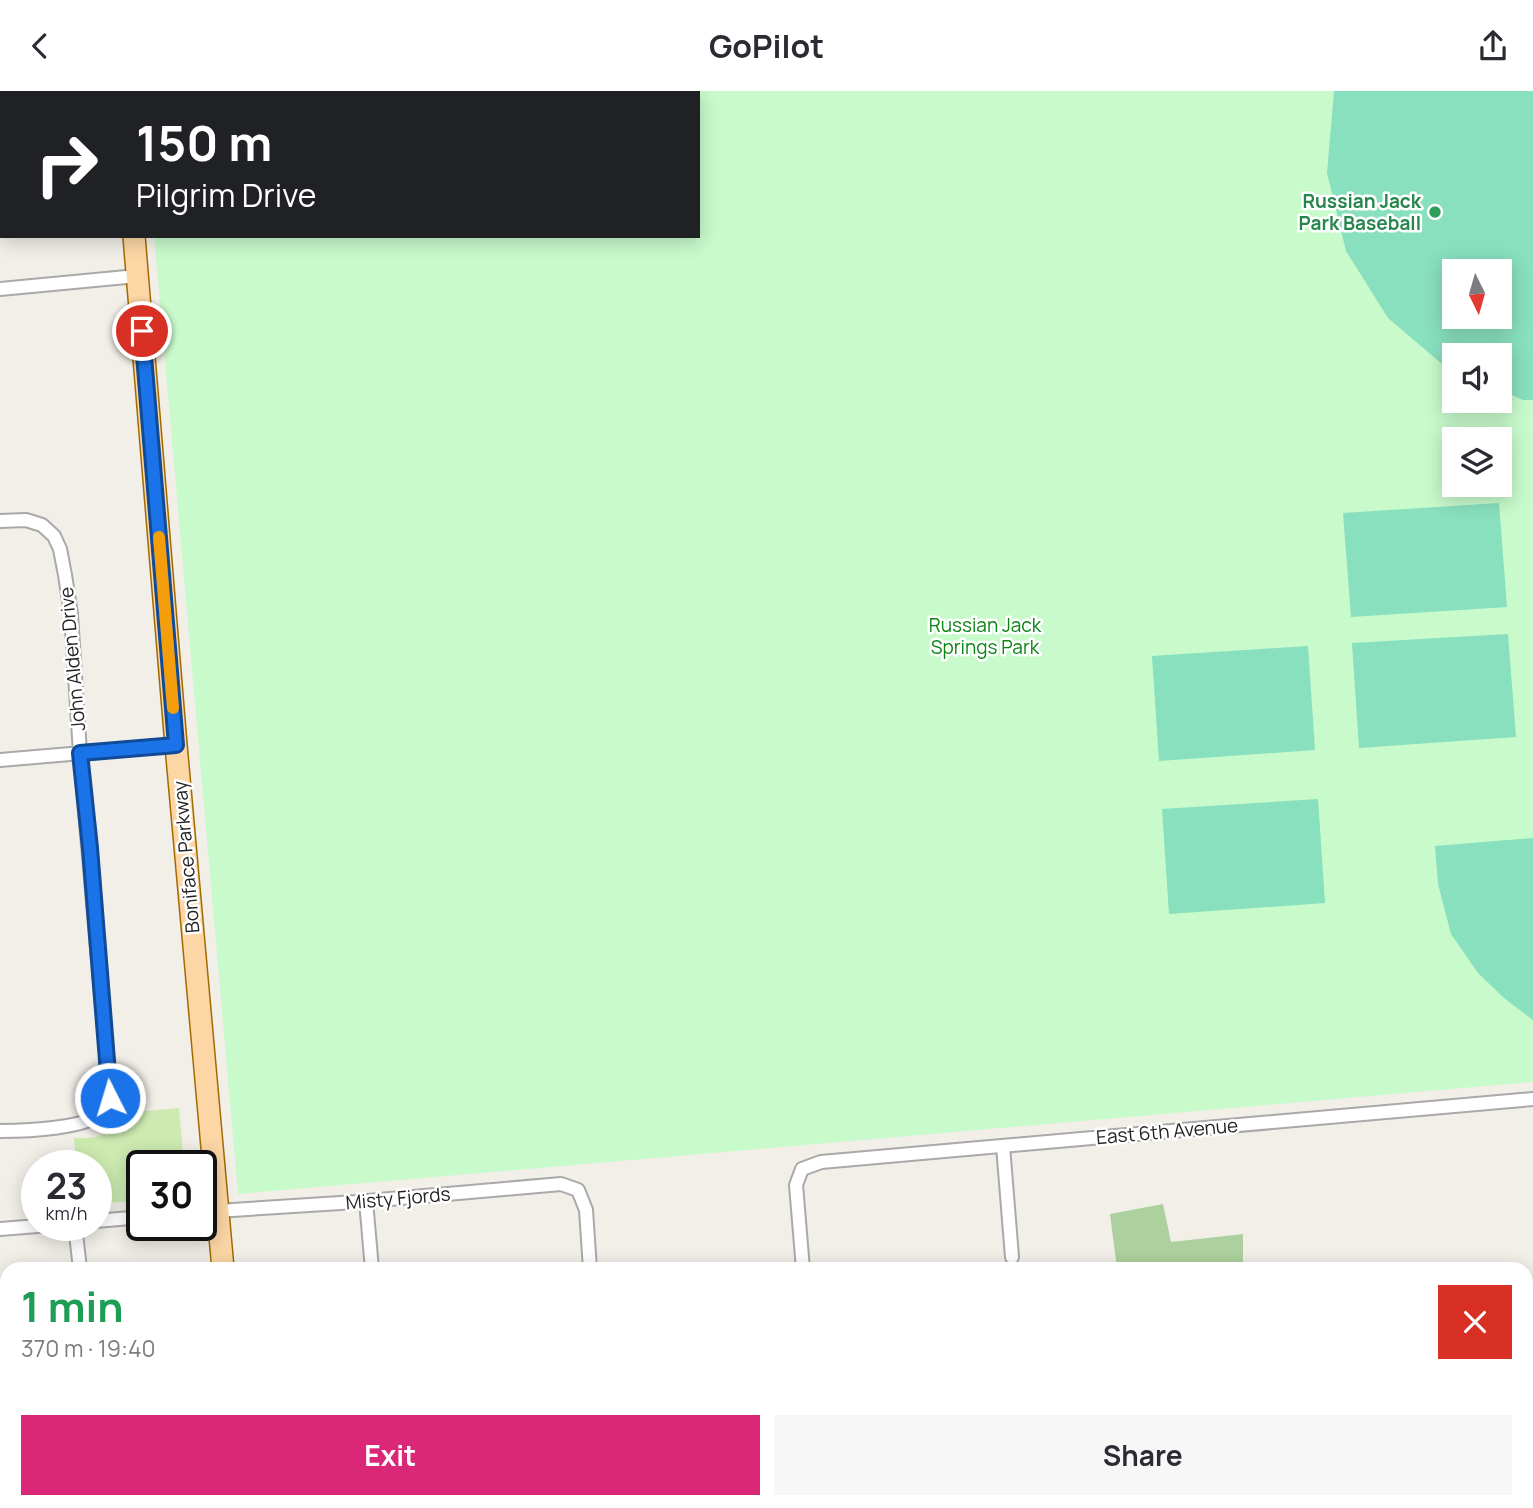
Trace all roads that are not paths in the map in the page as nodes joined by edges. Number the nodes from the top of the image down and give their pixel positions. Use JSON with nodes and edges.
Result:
{"nodes":[{"id":1,"x":134,"y":238,"type":"edge"},
{"id":2,"x":137,"y":276,"type":"junction"},
{"id":3,"x":0,"y":289,"type":"edge"},
{"id":4,"x":0,"y":521,"type":"edge"},
{"id":5,"x":176,"y":745,"type":"junction"},
{"id":6,"x":80,"y":753,"type":"junction"},
{"id":7,"x":0,"y":759,"type":"edge"},
{"id":8,"x":1533,"y":1099,"type":"edge"},
{"id":9,"x":0,"y":1131,"type":"edge"},
{"id":10,"x":1003,"y":1146,"type":"junction"},
{"id":11,"x":205,"y":1150,"type":"edge"},
{"id":12,"x":366,"y":1201,"type":"junction"},
{"id":13,"x":217,"y":1211,"type":"edge"},
{"id":14,"x":21,"y":1227,"type":"edge"},
{"id":15,"x":0,"y":1229,"type":"edge"},
{"id":16,"x":76,"y":1241,"type":"edge"},
{"id":17,"x":216,"y":1241,"type":"edge"},
{"id":18,"x":1012,"y":1257,"type":"dead end"},
{"id":19,"x":78,"y":1262,"type":"edge"},
{"id":20,"x":221,"y":1262,"type":"edge"},
{"id":21,"x":371,"y":1262,"type":"edge"},
{"id":22,"x":590,"y":1262,"type":"edge"},
{"id":23,"x":802,"y":1262,"type":"edge"}],
"edges":[{"from":1,"to":2,"type":"main road","name":"Boniface Parkway"},
{"from":2,"to":3,"type":"street"},
{"from":2,"to":5,"type":"main road","name":"Boniface Parkway"},
{"from":4,"to":6,"type":"street","name":"John Alden Drive"},
{"from":5,"to":6,"type":"street"},
{"from":5,"to":11,"type":"main road","name":"Boniface Parkway"},
{"from":6,"to":7,"type":"street"},
{"from":6,"to":9,"type":"street","name":"John Alden Drive"},
{"from":8,"to":10,"type":"street","name":"East 6th Avenue"},
{"from":10,"to":18,"type":"street"},
{"from":10,"to":23,"type":"street","name":"East 6th Avenue"},
{"from":12,"to":13,"type":"street","name":"Misty Fjords"},
{"from":12,"to":21,"type":"street"},
{"from":12,"to":22,"type":"street","name":"Misty Fjords"},
{"from":14,"to":15,"type":"street"},
{"from":16,"to":19,"type":"street"},
{"from":17,"to":20,"type":"main road","name":"Boniface Parkway"}]}
